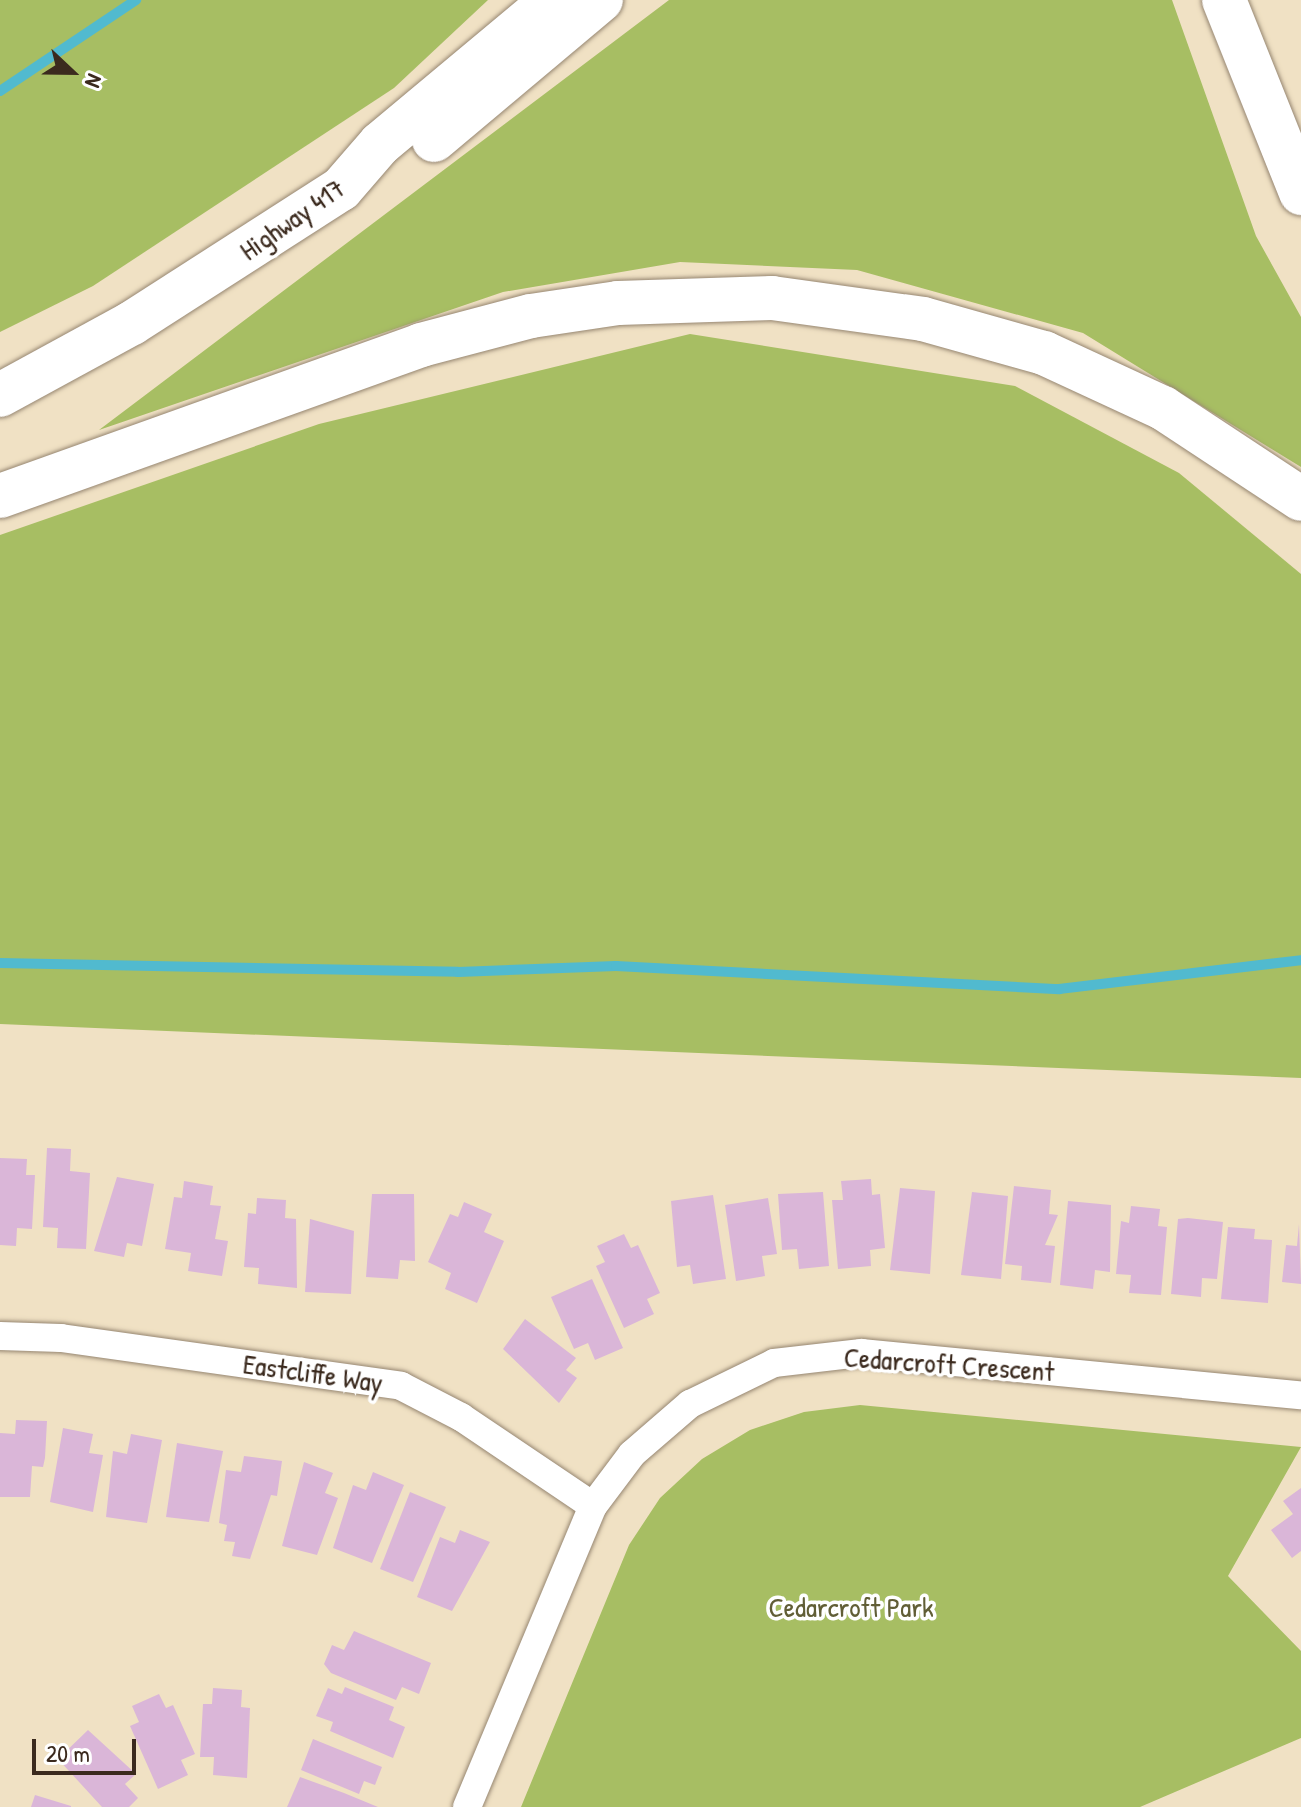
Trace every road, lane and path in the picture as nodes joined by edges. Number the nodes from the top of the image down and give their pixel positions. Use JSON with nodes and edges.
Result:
{"nodes":[{"id":1,"x":552,"y":0,"type":"edge"},
{"id":2,"x":601,"y":0,"type":"edge"},
{"id":3,"x":1224,"y":0,"type":"edge"},
{"id":4,"x":341,"y":189,"type":"junction"},
{"id":5,"x":1301,"y":193,"type":"edge"},
{"id":6,"x":0,"y":395,"type":"edge"},
{"id":7,"x":0,"y":496,"type":"edge"},
{"id":8,"x":1301,"y":499,"type":"edge"},
{"id":9,"x":0,"y":1336,"type":"edge"},
{"id":10,"x":1301,"y":1395,"type":"edge"},
{"id":11,"x":593,"y":1506,"type":"junction"},
{"id":12,"x":467,"y":1807,"type":"edge"}],
"edges":[{"from":1,"to":4,"type":"highway","name":"Highway 417"},
{"from":2,"to":4,"type":"highway"},
{"from":3,"to":5,"type":"highway"},
{"from":4,"to":6,"type":"highway","name":"Highway 417"},
{"from":7,"to":8,"type":"highway"},
{"from":9,"to":11,"type":"street","name":"Eastcliffe Way"},
{"from":10,"to":11,"type":"street","name":"Cedarcroft Crescent"},
{"from":11,"to":12,"type":"street","name":"Cedarcroft Crescent"}]}
